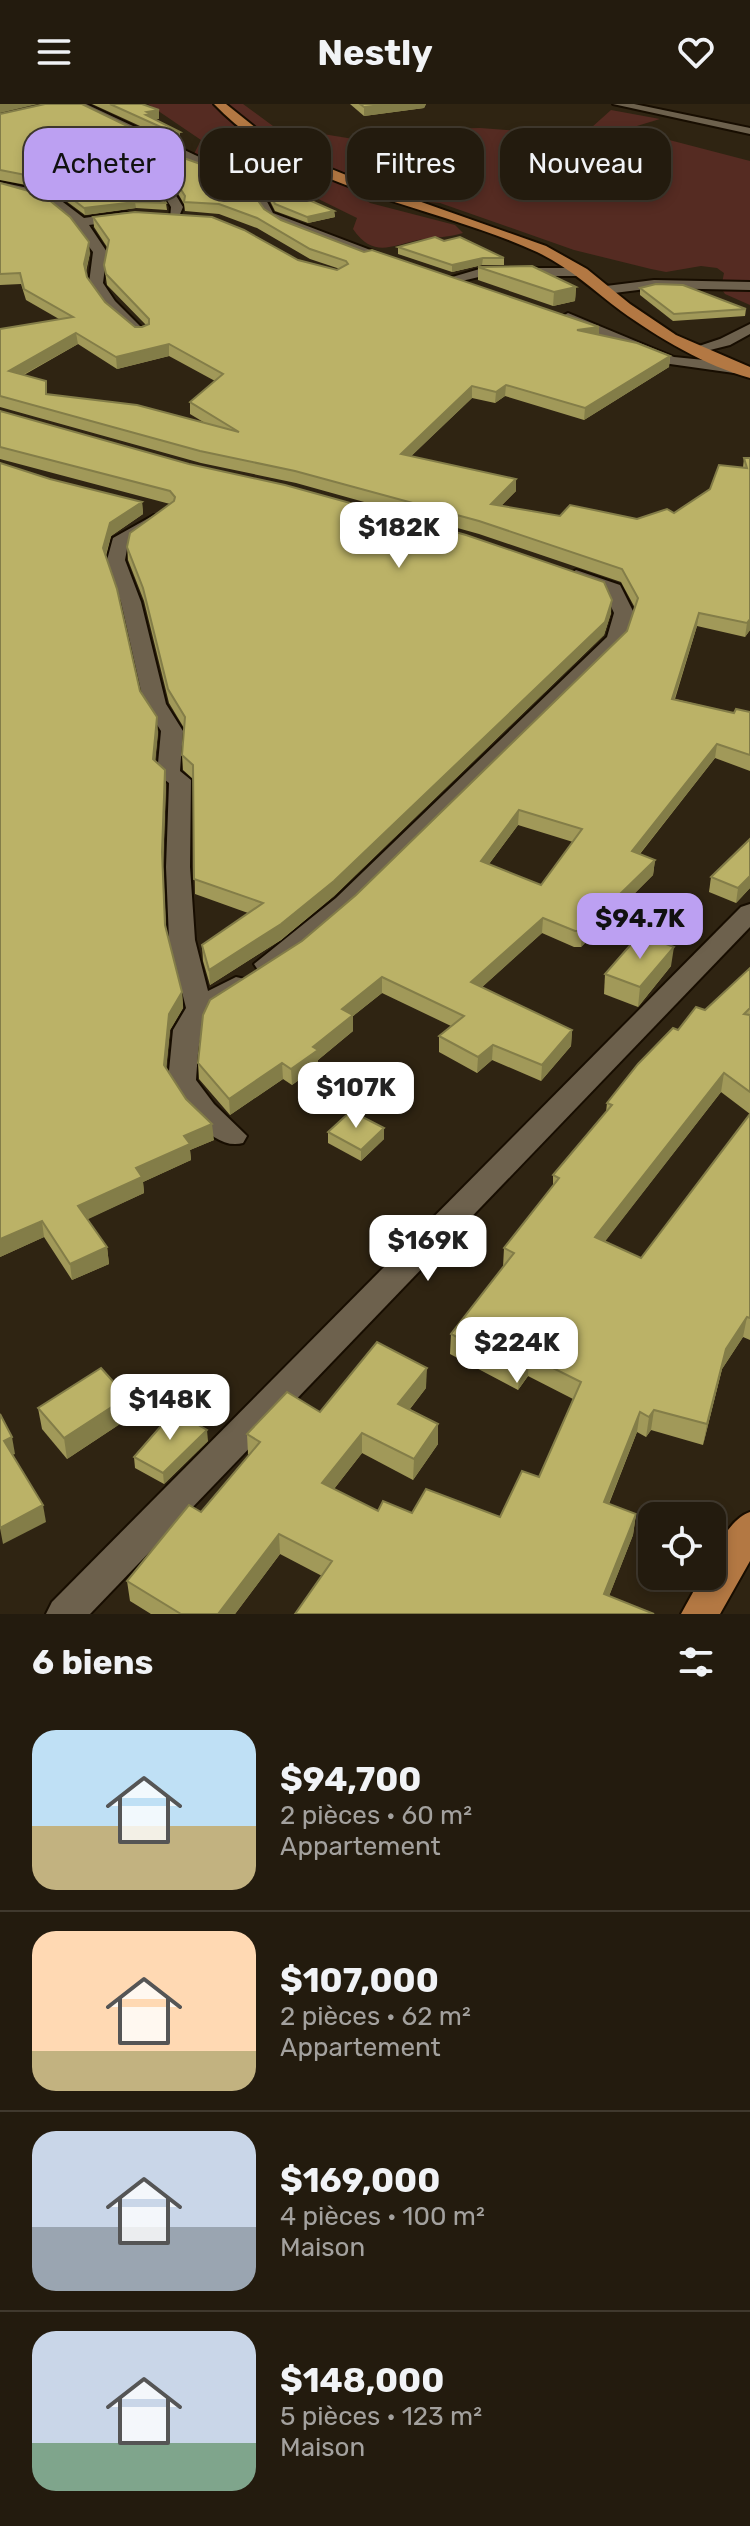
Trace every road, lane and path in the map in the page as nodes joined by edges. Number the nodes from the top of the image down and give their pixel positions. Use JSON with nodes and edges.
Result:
{"nodes":[{"id":1,"x":77,"y":104,"type":"edge"},
{"id":2,"x":219,"y":104,"type":"edge"},
{"id":3,"x":618,"y":104,"type":"edge"},
{"id":4,"x":128,"y":128,"type":"edge"},
{"id":5,"x":750,"y":131,"type":"edge"},
{"id":6,"x":184,"y":155,"type":"edge"},
{"id":7,"x":0,"y":173,"type":"edge"},
{"id":8,"x":24,"y":177,"type":"edge"},
{"id":9,"x":0,"y":186,"type":"edge"},
{"id":10,"x":24,"y":191,"type":"edge"},
{"id":11,"x":24,"y":200,"type":"edge"},
{"id":12,"x":52,"y":200,"type":"edge"},
{"id":13,"x":174,"y":200,"type":"edge"},
{"id":14,"x":15,"y":203,"type":"edge"},
{"id":15,"x":136,"y":215,"type":"edge"},
{"id":16,"x":174,"y":216,"type":"edge"},
{"id":17,"x":81,"y":222,"type":"junction"},
{"id":18,"x":405,"y":265,"type":"edge"},
{"id":19,"x":582,"y":272,"type":"junction"},
{"id":20,"x":435,"y":275,"type":"edge"},
{"id":21,"x":449,"y":280,"type":"junction"},
{"id":22,"x":750,"y":286,"type":"edge"},
{"id":23,"x":479,"y":289,"type":"edge"},
{"id":24,"x":606,"y":290,"type":"junction"},
{"id":25,"x":550,"y":311,"type":"edge"},
{"id":26,"x":750,"y":328,"type":"edge"},
{"id":27,"x":141,"y":332,"type":"edge"},
{"id":28,"x":694,"y":350,"type":"junction"},
{"id":29,"x":734,"y":368,"type":"junction"},
{"id":30,"x":750,"y":373,"type":"edge"},
{"id":31,"x":147,"y":506,"type":"dead end"},
{"id":32,"x":557,"y":570,"type":"edge"},
{"id":33,"x":750,"y":912,"type":"edge"},
{"id":34,"x":199,"y":1008,"type":"junction"},
{"id":35,"x":233,"y":1136,"type":"dead end"},
{"id":36,"x":750,"y":1528,"type":"edge"},
{"id":37,"x":65,"y":1614,"type":"edge"},
{"id":38,"x":700,"y":1614,"type":"edge"}],
"edges":[{"from":1,"to":4,"type":"street"},
{"from":2,"to":19,"type":"main road"},
{"from":3,"to":5,"type":"street"},
{"from":6,"to":18,"type":"street"},
{"from":7,"to":8,"type":"street"},
{"from":9,"to":10,"type":"street"},
{"from":11,"to":14,"type":"street"},
{"from":12,"to":17,"type":"street"},
{"from":13,"to":16,"type":"street"},
{"from":15,"to":17,"type":"street"},
{"from":17,"to":27,"type":"street"},
{"from":19,"to":21,"type":"street"},
{"from":19,"to":24,"type":"main road"},
{"from":20,"to":21,"type":"street"},
{"from":21,"to":23,"type":"street"},
{"from":22,"to":24,"type":"street"},
{"from":24,"to":28,"type":"main road"},
{"from":25,"to":29,"type":"street"},
{"from":26,"to":28,"type":"street"},
{"from":28,"to":29,"type":"main road"},
{"from":29,"to":30,"type":"main road"},
{"from":31,"to":34,"type":"street"},
{"from":32,"to":34,"type":"street"},
{"from":33,"to":37,"type":"street"},
{"from":34,"to":35,"type":"street"},
{"from":36,"to":38,"type":"main road"}]}
